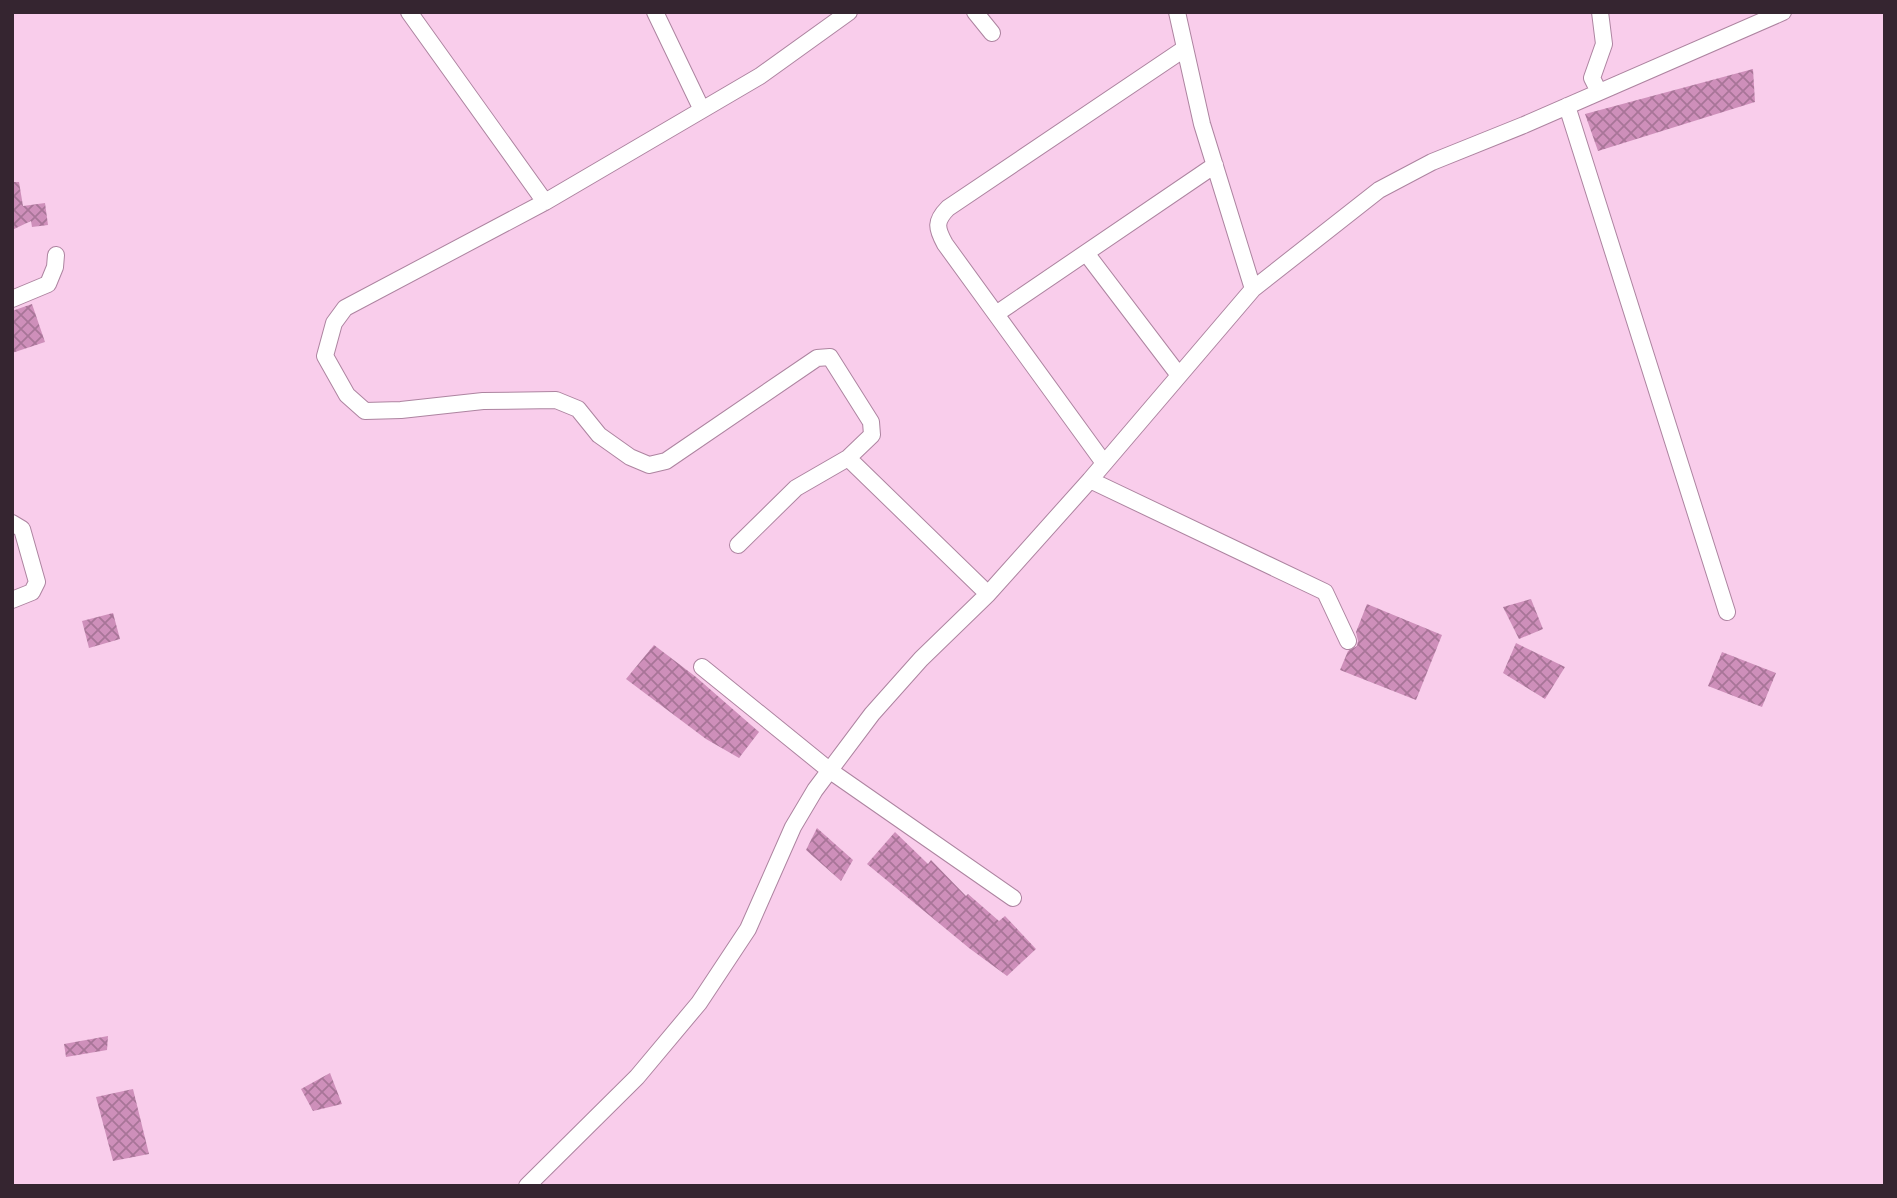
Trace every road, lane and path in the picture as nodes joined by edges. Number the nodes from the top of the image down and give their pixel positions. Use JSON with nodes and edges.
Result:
{"nodes":[{"id":1,"x":409,"y":12,"type":"edge"},
{"id":2,"x":654,"y":12,"type":"edge"},
{"id":3,"x":849,"y":12,"type":"edge"},
{"id":4,"x":975,"y":12,"type":"edge"},
{"id":5,"x":1177,"y":12,"type":"edge"},
{"id":6,"x":1600,"y":12,"type":"edge"},
{"id":7,"x":1783,"y":12,"type":"edge"},
{"id":8,"x":992,"y":33,"type":"dead end"},
{"id":9,"x":1184,"y":49,"type":"junction"},
{"id":10,"x":1599,"y":92,"type":"junction"},
{"id":11,"x":1567,"y":106,"type":"junction"},
{"id":12,"x":702,"y":110,"type":"junction"},
{"id":13,"x":1215,"y":165,"type":"junction"},
{"id":14,"x":545,"y":202,"type":"junction"},
{"id":15,"x":1086,"y":253,"type":"junction"},
{"id":16,"x":56,"y":255,"type":"dead end"},
{"id":17,"x":1253,"y":289,"type":"junction"},
{"id":18,"x":12,"y":299,"type":"edge"},
{"id":19,"x":996,"y":314,"type":"junction"},
{"id":20,"x":1178,"y":374,"type":"junction"},
{"id":21,"x":848,"y":458,"type":"junction"},
{"id":22,"x":1104,"y":463,"type":"junction"},
{"id":23,"x":1090,"y":480,"type":"junction"},
{"id":24,"x":12,"y":523,"type":"edge"},
{"id":25,"x":738,"y":545,"type":"dead end"},
{"id":26,"x":988,"y":594,"type":"junction"},
{"id":27,"x":12,"y":600,"type":"edge"},
{"id":28,"x":1727,"y":612,"type":"dead end"},
{"id":29,"x":1348,"y":641,"type":"dead end"},
{"id":30,"x":702,"y":667,"type":"dead end"},
{"id":31,"x":830,"y":770,"type":"junction"},
{"id":32,"x":1013,"y":898,"type":"dead end"},
{"id":33,"x":527,"y":1186,"type":"edge"}],
"edges":[{"from":1,"to":14,"type":"street"},
{"from":2,"to":12,"type":"street"},
{"from":3,"to":12,"type":"street"},
{"from":4,"to":8,"type":"street"},
{"from":5,"to":9,"type":"street"},
{"from":6,"to":10,"type":"street"},
{"from":7,"to":10,"type":"street"},
{"from":9,"to":13,"type":"street"},
{"from":9,"to":19,"type":"street"},
{"from":10,"to":11,"type":"street"},
{"from":11,"to":17,"type":"street"},
{"from":11,"to":28,"type":"street"},
{"from":12,"to":14,"type":"street"},
{"from":13,"to":15,"type":"street"},
{"from":13,"to":17,"type":"street"},
{"from":14,"to":21,"type":"street"},
{"from":15,"to":19,"type":"street"},
{"from":15,"to":20,"type":"street"},
{"from":16,"to":18,"type":"street"},
{"from":17,"to":20,"type":"street"},
{"from":19,"to":22,"type":"street"},
{"from":20,"to":22,"type":"street"},
{"from":21,"to":25,"type":"street"},
{"from":21,"to":26,"type":"street"},
{"from":22,"to":23,"type":"street"},
{"from":23,"to":26,"type":"street"},
{"from":23,"to":29,"type":"street"},
{"from":24,"to":27,"type":"street"},
{"from":26,"to":31,"type":"street"},
{"from":30,"to":31,"type":"street"},
{"from":31,"to":32,"type":"street"},
{"from":31,"to":33,"type":"street"}]}
